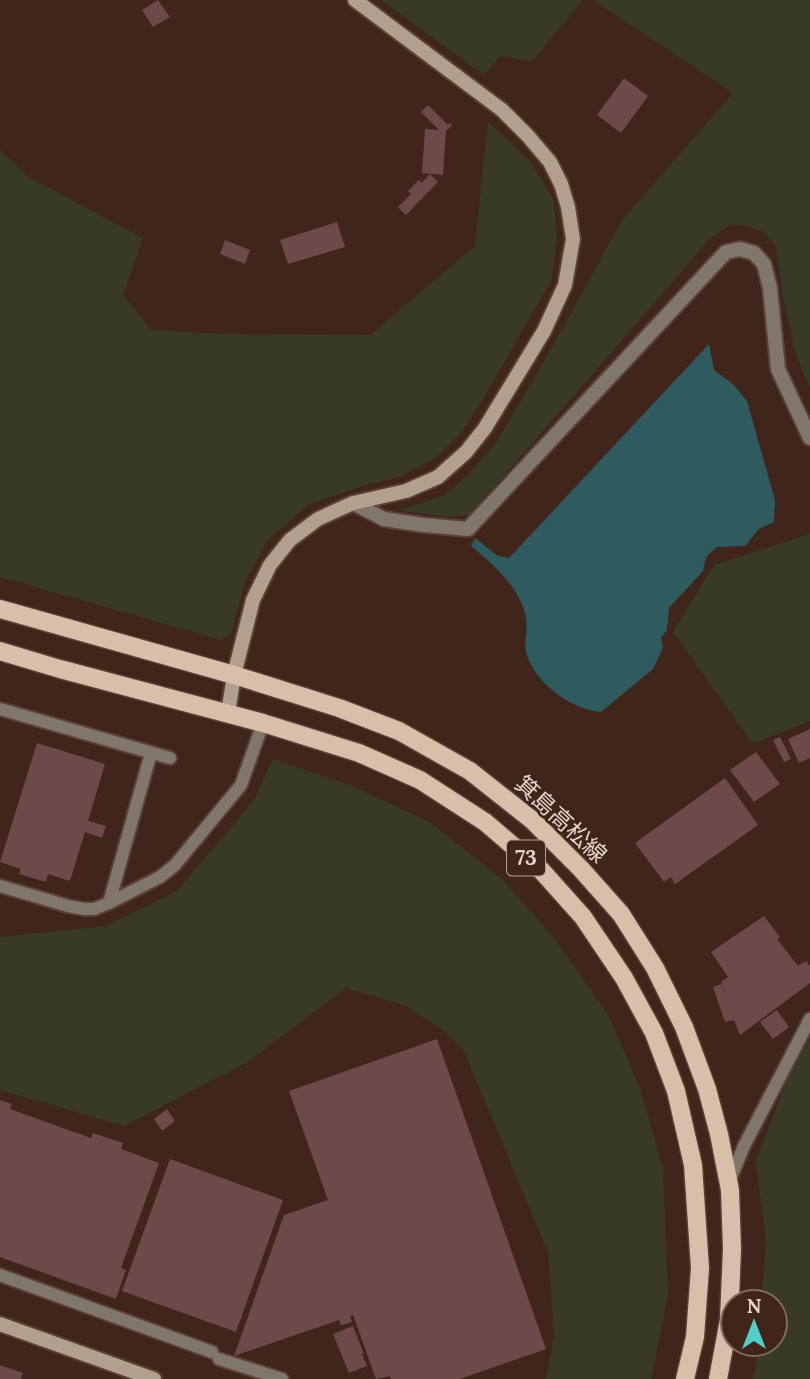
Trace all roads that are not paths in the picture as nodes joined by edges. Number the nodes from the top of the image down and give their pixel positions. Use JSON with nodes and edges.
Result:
{"nodes":[{"id":1,"x":355,"y":0,"type":"edge"},
{"id":2,"x":810,"y":438,"type":"edge"},
{"id":3,"x":354,"y":503,"type":"junction"},
{"id":4,"x":0,"y":609,"type":"edge"},
{"id":5,"x":0,"y":651,"type":"edge"},
{"id":6,"x":234,"y":675,"type":"junction"},
{"id":7,"x":0,"y":709,"type":"edge"},
{"id":8,"x":228,"y":713,"type":"junction"},
{"id":9,"x":264,"y":723,"type":"junction"},
{"id":10,"x":151,"y":754,"type":"junction"},
{"id":11,"x":170,"y":758,"type":"dead end"},
{"id":12,"x":0,"y":886,"type":"edge"},
{"id":13,"x":109,"y":903,"type":"junction"},
{"id":14,"x":810,"y":1019,"type":"edge"},
{"id":15,"x":729,"y":1182,"type":"junction"},
{"id":16,"x":0,"y":1275,"type":"edge"},
{"id":17,"x":0,"y":1324,"type":"edge"},
{"id":18,"x":154,"y":1379,"type":"edge"},
{"id":19,"x":282,"y":1379,"type":"edge"},
{"id":20,"x":685,"y":1379,"type":"edge"},
{"id":21,"x":718,"y":1379,"type":"edge"}],
"edges":[{"from":1,"to":3,"type":"street"},
{"from":2,"to":3,"type":"street"},
{"from":3,"to":6,"type":"street"},
{"from":4,"to":6,"type":"main road","name":"箕島高松線","number":"73"},
{"from":5,"to":8,"type":"main road","number":"73"},
{"from":6,"to":8,"type":"street"},
{"from":6,"to":15,"type":"main road","name":"箕島高松線","number":"73"},
{"from":7,"to":10,"type":"lane"},
{"from":8,"to":9,"type":"main road","number":"73"},
{"from":9,"to":13,"type":"lane"},
{"from":9,"to":20,"type":"main road","number":"73"},
{"from":10,"to":11,"type":"lane"},
{"from":10,"to":13,"type":"lane"},
{"from":12,"to":13,"type":"lane"},
{"from":14,"to":15,"type":"lane"},
{"from":15,"to":21,"type":"main road","name":"箕島高松線","number":"73"},
{"from":16,"to":19,"type":"lane"},
{"from":17,"to":18,"type":"street"}]}
